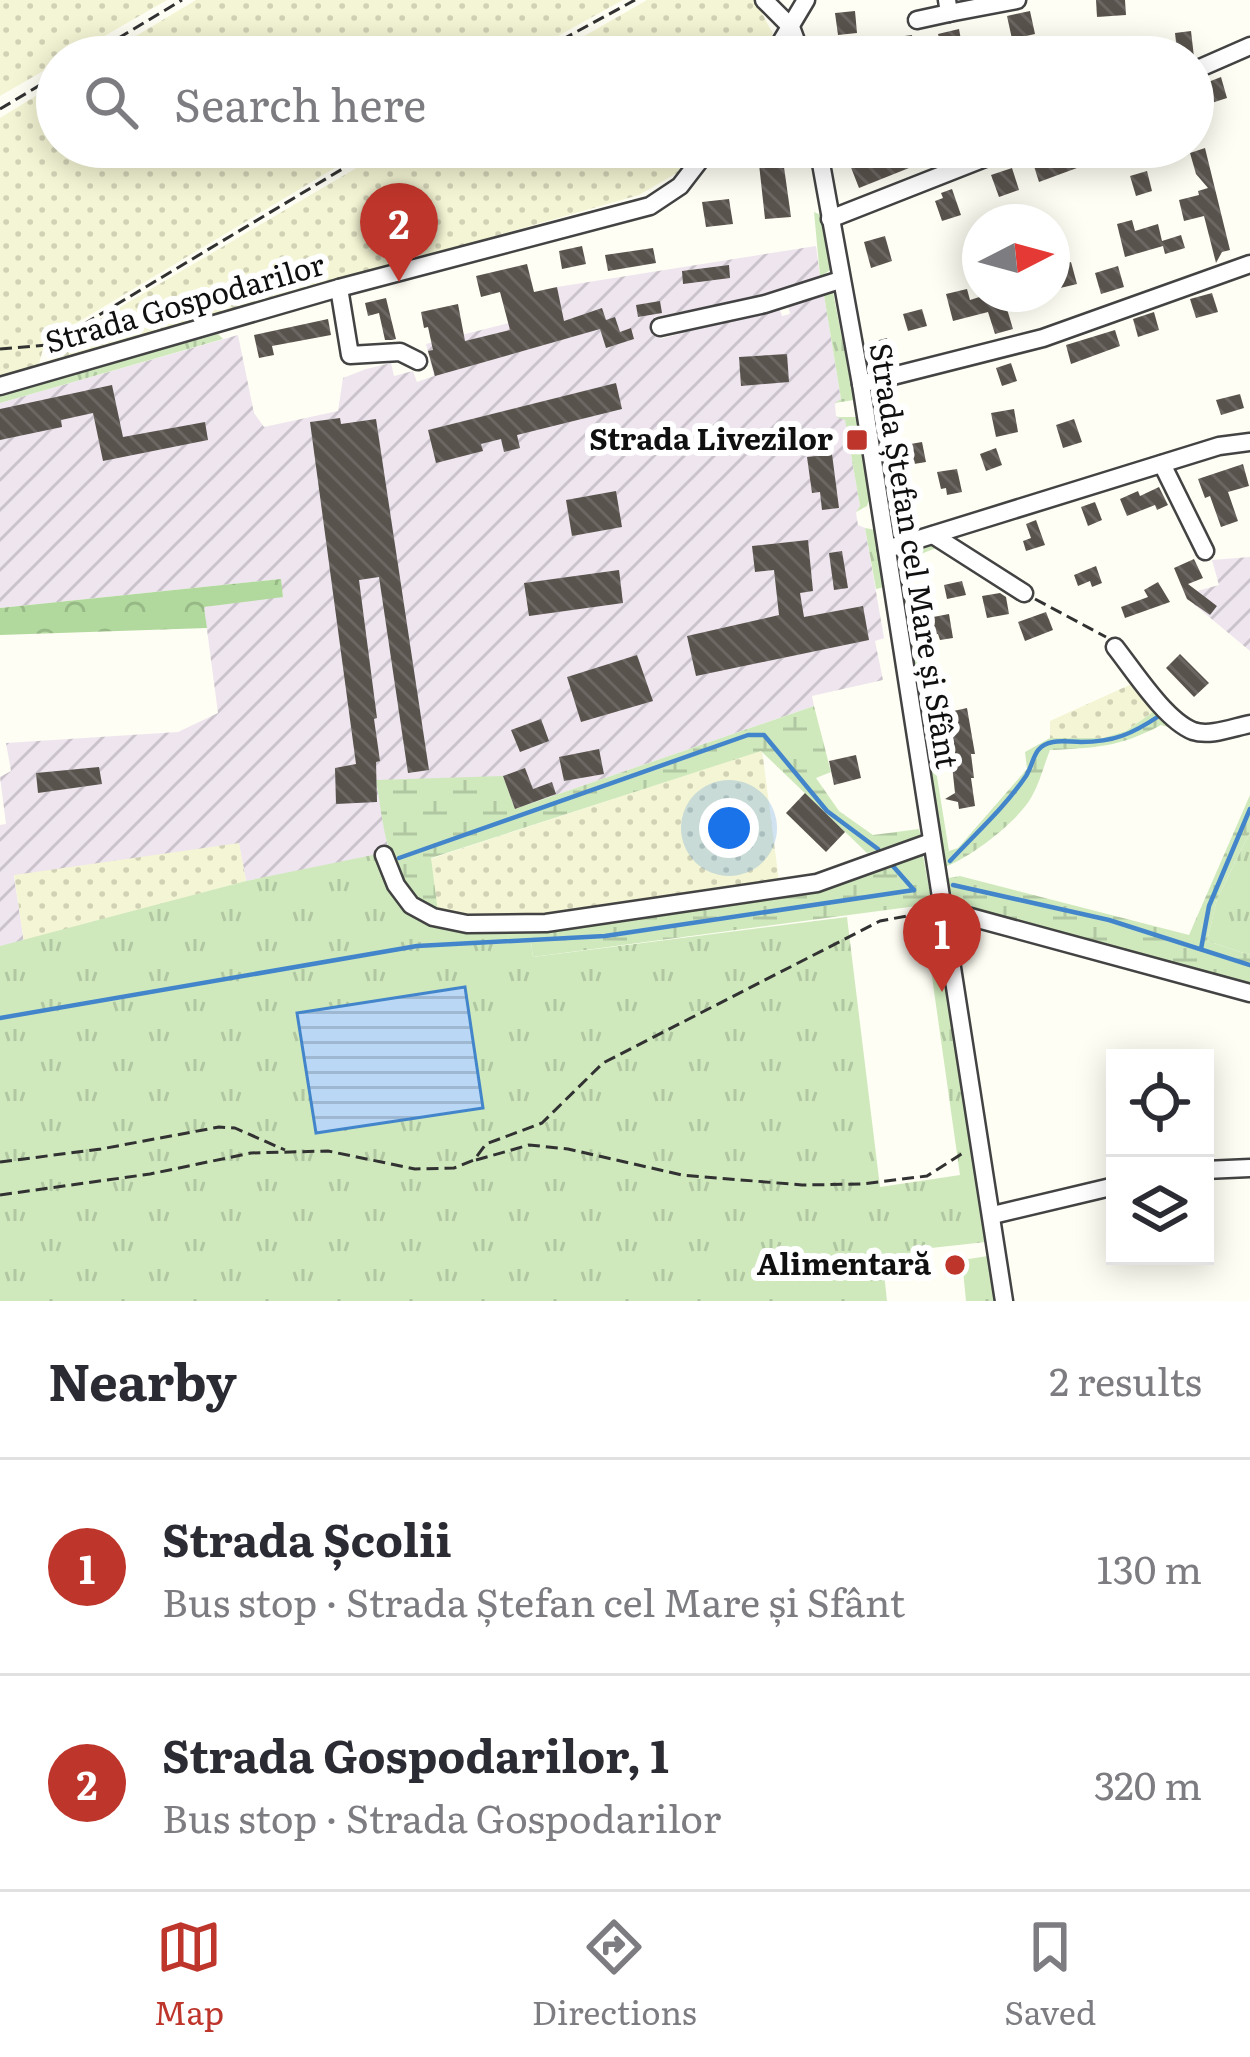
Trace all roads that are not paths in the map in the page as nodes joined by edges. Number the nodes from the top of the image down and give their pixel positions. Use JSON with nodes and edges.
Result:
{"nodes":[{"id":1,"x":764,"y":0,"type":"edge"},
{"id":2,"x":806,"y":0,"type":"edge"},
{"id":3,"x":1017,"y":0,"type":"edge"},
{"id":4,"x":948,"y":7,"type":"edge"},
{"id":5,"x":917,"y":20,"type":"dead end"},
{"id":6,"x":791,"y":27,"type":"junction"},
{"id":7,"x":785,"y":36,"type":"edge"},
{"id":8,"x":794,"y":36,"type":"edge"},
{"id":9,"x":1250,"y":46,"type":"edge"},
{"id":10,"x":1214,"y":62,"type":"edge"},
{"id":11,"x":694,"y":168,"type":"edge"},
{"id":12,"x":822,"y":168,"type":"edge"},
{"id":13,"x":960,"y":168,"type":"edge"},
{"id":14,"x":830,"y":219,"type":"junction"},
{"id":15,"x":1250,"y":264,"type":"edge"},
{"id":16,"x":840,"y":280,"type":"junction"},
{"id":17,"x":340,"y":288,"type":"junction"},
{"id":18,"x":660,"y":326,"type":"dead end"},
{"id":19,"x":418,"y":361,"type":"dead end"},
{"id":20,"x":861,"y":384,"type":"junction"},
{"id":21,"x":0,"y":386,"type":"edge"},
{"id":22,"x":1250,"y":442,"type":"edge"},
{"id":23,"x":1162,"y":464,"type":"junction"},
{"id":24,"x":933,"y":535,"type":"junction"},
{"id":25,"x":887,"y":548,"type":"junction"},
{"id":26,"x":1205,"y":551,"type":"dead end"},
{"id":27,"x":1024,"y":593,"type":"road end"},
{"id":28,"x":1115,"y":647,"type":"road end"},
{"id":29,"x":1250,"y":724,"type":"edge"},
{"id":30,"x":931,"y":842,"type":"junction"},
{"id":31,"x":384,"y":855,"type":"dead end"},
{"id":32,"x":940,"y":909,"type":"junction"},
{"id":33,"x":1250,"y":993,"type":"edge"},
{"id":34,"x":1250,"y":1168,"type":"edge"},
{"id":35,"x":1214,"y":1170,"type":"edge"},
{"id":36,"x":1106,"y":1188,"type":"edge"},
{"id":37,"x":993,"y":1215,"type":"junction"},
{"id":38,"x":1004,"y":1301,"type":"edge"}],
"edges":[{"from":1,"to":6,"type":"street"},
{"from":2,"to":6,"type":"street"},
{"from":3,"to":4,"type":"street"},
{"from":4,"to":5,"type":"street"},
{"from":6,"to":7,"type":"street"},
{"from":6,"to":8,"type":"street"},
{"from":9,"to":10,"type":"street"},
{"from":11,"to":17,"type":"street","name":"Strada Gospodarilor"},
{"from":12,"to":14,"type":"street","name":"Strada Ștefan cel Mare și Sfânt"},
{"from":13,"to":14,"type":"street"},
{"from":14,"to":16,"type":"street","name":"Strada Ștefan cel Mare și Sfânt"},
{"from":15,"to":20,"type":"street"},
{"from":16,"to":18,"type":"street"},
{"from":16,"to":20,"type":"street","name":"Strada Ștefan cel Mare și Sfânt"},
{"from":17,"to":19,"type":"street"},
{"from":17,"to":21,"type":"street","name":"Strada Gospodarilor"},
{"from":20,"to":25,"type":"street","name":"Strada Ștefan cel Mare și Sfânt"},
{"from":22,"to":23,"type":"street"},
{"from":23,"to":24,"type":"street"},
{"from":23,"to":26,"type":"street"},
{"from":24,"to":25,"type":"street"},
{"from":24,"to":27,"type":"street"},
{"from":25,"to":30,"type":"street","name":"Strada Ștefan cel Mare și Sfânt"},
{"from":28,"to":29,"type":"street"},
{"from":30,"to":31,"type":"street"},
{"from":30,"to":32,"type":"street","name":"Strada Ștefan cel Mare și Sfânt"},
{"from":32,"to":33,"type":"street"},
{"from":32,"to":37,"type":"street","name":"Strada Ștefan cel Mare și Sfânt"},
{"from":34,"to":35,"type":"street"},
{"from":36,"to":37,"type":"street"},
{"from":37,"to":38,"type":"street","name":"Strada Ștefan cel Mare și Sfânt"}]}
